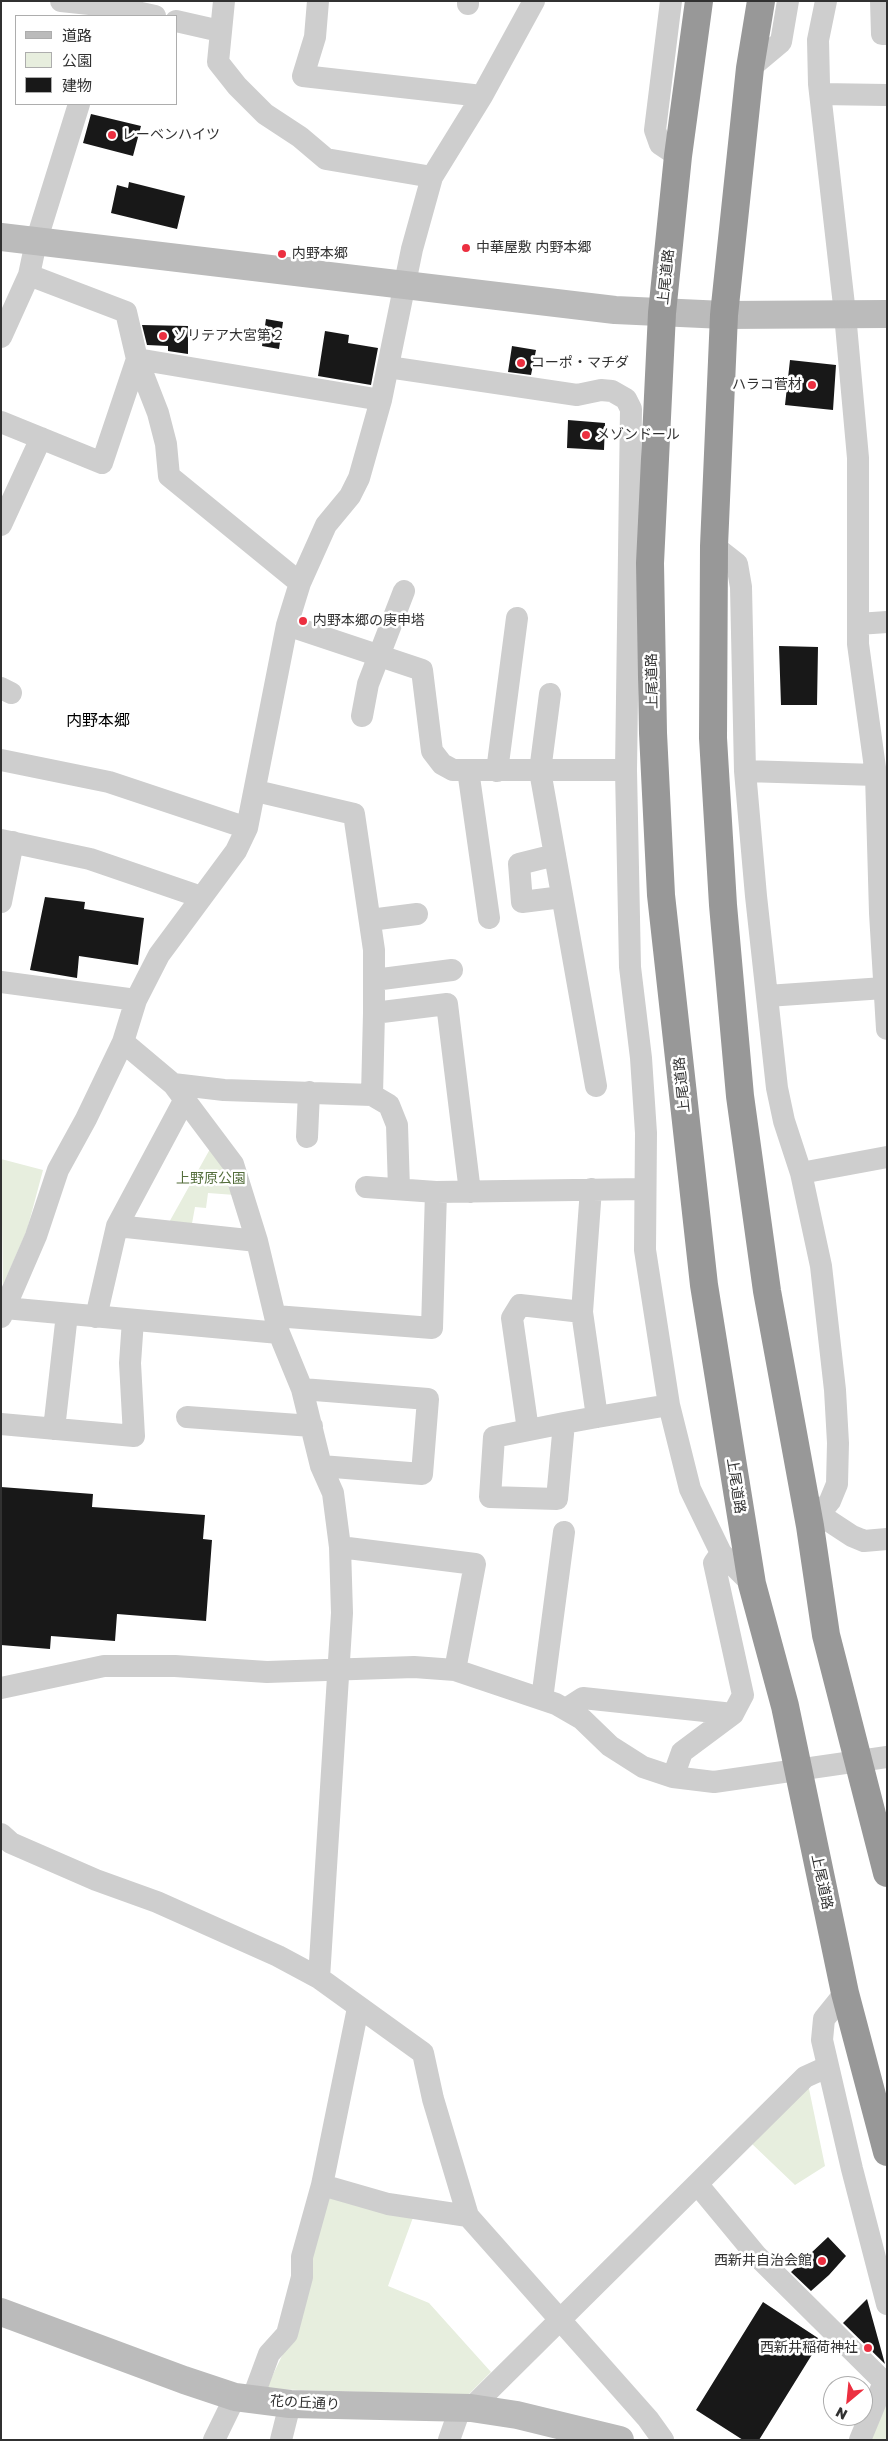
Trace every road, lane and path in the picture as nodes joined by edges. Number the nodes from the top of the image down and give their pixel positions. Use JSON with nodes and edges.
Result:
{"nodes":[{"id":1,"x":61,"y":1,"type":"edge"},
{"id":2,"x":224,"y":1,"type":"edge"},
{"id":3,"x":318,"y":1,"type":"edge"},
{"id":4,"x":534,"y":1,"type":"edge"},
{"id":5,"x":671,"y":1,"type":"edge"},
{"id":6,"x":699,"y":1,"type":"edge"},
{"id":7,"x":761,"y":1,"type":"edge"},
{"id":8,"x":788,"y":1,"type":"edge"},
{"id":9,"x":881,"y":1,"type":"edge"},
{"id":10,"x":824,"y":2,"type":"edge"},
{"id":11,"x":109,"y":8,"type":"edge"},
{"id":12,"x":149,"y":15,"type":"edge"},
{"id":13,"x":178,"y":21,"type":"edge"},
{"id":14,"x":220,"y":31,"type":"junction"},
{"id":15,"x":887,"y":34,"type":"edge"},
{"id":16,"x":750,"y":68,"type":"junction"},
{"id":17,"x":820,"y":94,"type":"junction"},
{"id":18,"x":887,"y":95,"type":"edge"},
{"id":19,"x":482,"y":96,"type":"junction"},
{"id":20,"x":79,"y":105,"type":"edge"},
{"id":21,"x":678,"y":156,"type":"junction"},
{"id":22,"x":432,"y":177,"type":"junction"},
{"id":23,"x":1,"y":237,"type":"edge"},
{"id":24,"x":36,"y":242,"type":"junction"},
{"id":25,"x":28,"y":275,"type":"junction"},
{"id":26,"x":404,"y":285,"type":"junction"},
{"id":27,"x":662,"y":314,"type":"junction"},
{"id":28,"x":845,"y":314,"type":"junction"},
{"id":29,"x":887,"y":314,"type":"edge"},
{"id":30,"x":724,"y":316,"type":"junction"},
{"id":31,"x":1,"y":337,"type":"edge"},
{"id":32,"x":137,"y":359,"type":"junction"},
{"id":33,"x":388,"y":367,"type":"junction"},
{"id":34,"x":381,"y":400,"type":"junction"},
{"id":35,"x":1,"y":422,"type":"edge"},
{"id":36,"x":41,"y":438,"type":"junction"},
{"id":37,"x":1,"y":525,"type":"edge"},
{"id":38,"x":714,"y":546,"type":"junction"},
{"id":39,"x":650,"y":564,"type":"junction"},
{"id":40,"x":300,"y":583,"type":"junction"},
{"id":41,"x":404,"y":591,"type":"dead end"},
{"id":42,"x":517,"y":618,"type":"dead end"},
{"id":43,"x":887,"y":622,"type":"edge"},
{"id":44,"x":626,"y":624,"type":"junction"},
{"id":45,"x":858,"y":624,"type":"junction"},
{"id":46,"x":287,"y":625,"type":"junction"},
{"id":47,"x":378,"y":655,"type":"junction"},
{"id":48,"x":550,"y":694,"type":"dead end"},
{"id":49,"x":362,"y":716,"type":"dead end"},
{"id":50,"x":1,"y":760,"type":"edge"},
{"id":51,"x":468,"y":770,"type":"junction"},
{"id":52,"x":626,"y":770,"type":"junction"},
{"id":53,"x":745,"y":770,"type":"junction"},
{"id":54,"x":497,"y":771,"type":"junction"},
{"id":55,"x":540,"y":771,"type":"junction"},
{"id":56,"x":876,"y":775,"type":"junction"},
{"id":57,"x":256,"y":791,"type":"junction"},
{"id":58,"x":248,"y":828,"type":"junction"},
{"id":59,"x":7,"y":841,"type":"edge"},
{"id":60,"x":555,"y":855,"type":"junction"},
{"id":61,"x":200,"y":897,"type":"junction"},
{"id":62,"x":562,"y":897,"type":"junction"},
{"id":63,"x":1,"y":902,"type":"edge"},
{"id":64,"x":883,"y":913,"type":"edge"},
{"id":65,"x":417,"y":914,"type":"dead end"},
{"id":66,"x":489,"y":918,"type":"dead end"},
{"id":67,"x":370,"y":920,"type":"junction"},
{"id":68,"x":452,"y":970,"type":"dead end"},
{"id":69,"x":374,"y":980,"type":"junction"},
{"id":70,"x":1,"y":982,"type":"edge"},
{"id":71,"x":884,"y":988,"type":"junction"},
{"id":72,"x":767,"y":996,"type":"junction"},
{"id":73,"x":136,"y":1000,"type":"junction"},
{"id":74,"x":374,"y":1014,"type":"junction"},
{"id":75,"x":887,"y":1030,"type":"edge"},
{"id":76,"x":123,"y":1042,"type":"junction"},
{"id":77,"x":596,"y":1086,"type":"dead end"},
{"id":78,"x":179,"y":1091,"type":"junction"},
{"id":79,"x":309,"y":1092,"type":"junction"},
{"id":80,"x":372,"y":1095,"type":"junction"},
{"id":81,"x":307,"y":1137,"type":"dead end"},
{"id":82,"x":887,"y":1157,"type":"edge"},
{"id":83,"x":801,"y":1173,"type":"junction"},
{"id":84,"x":366,"y":1187,"type":"dead end"},
{"id":85,"x":399,"y":1189,"type":"junction"},
{"id":86,"x":590,"y":1189,"type":"junction"},
{"id":87,"x":644,"y":1189,"type":"junction"},
{"id":88,"x":436,"y":1192,"type":"junction"},
{"id":89,"x":470,"y":1192,"type":"junction"},
{"id":90,"x":117,"y":1226,"type":"junction"},
{"id":91,"x":257,"y":1241,"type":"junction"},
{"id":92,"x":582,"y":1312,"type":"junction"},
{"id":93,"x":3,"y":1313,"type":"edge"},
{"id":94,"x":67,"y":1314,"type":"junction"},
{"id":95,"x":96,"y":1317,"type":"junction"},
{"id":96,"x":133,"y":1320,"type":"junction"},
{"id":97,"x":277,"y":1325,"type":"junction"},
{"id":98,"x":302,"y":1389,"type":"junction"},
{"id":99,"x":669,"y":1406,"type":"junction"},
{"id":100,"x":187,"y":1417,"type":"dead end"},
{"id":101,"x":597,"y":1417,"type":"junction"},
{"id":102,"x":564,"y":1423,"type":"junction"},
{"id":103,"x":1,"y":1424,"type":"edge"},
{"id":104,"x":312,"y":1426,"type":"junction"},
{"id":105,"x":54,"y":1429,"type":"junction"},
{"id":106,"x":528,"y":1430,"type":"junction"},
{"id":107,"x":322,"y":1466,"type":"junction"},
{"id":108,"x":815,"y":1520,"type":"junction"},
{"id":109,"x":564,"y":1532,"type":"dead end"},
{"id":110,"x":887,"y":1539,"type":"edge"},
{"id":111,"x":340,"y":1547,"type":"junction"},
{"id":112,"x":721,"y":1553,"type":"junction"},
{"id":113,"x":752,"y":1584,"type":"junction"},
{"id":114,"x":455,"y":1670,"type":"junction"},
{"id":115,"x":339,"y":1671,"type":"junction"},
{"id":116,"x":1,"y":1688,"type":"edge"},
{"id":117,"x":542,"y":1699,"type":"junction"},
{"id":118,"x":566,"y":1709,"type":"junction"},
{"id":119,"x":732,"y":1714,"type":"junction"},
{"id":120,"x":887,"y":1757,"type":"edge"},
{"id":121,"x":858,"y":1761,"type":"junction"},
{"id":122,"x":798,"y":1770,"type":"junction"},
{"id":123,"x":673,"y":1777,"type":"junction"},
{"id":124,"x":1,"y":1834,"type":"edge"},
{"id":125,"x":887,"y":1873,"type":"edge"},
{"id":126,"x":319,"y":1978,"type":"junction"},
{"id":127,"x":845,"y":1993,"type":"junction"},
{"id":128,"x":358,"y":2008,"type":"junction"},
{"id":129,"x":827,"y":2067,"type":"junction"},
{"id":130,"x":887,"y":2152,"type":"edge"},
{"id":131,"x":322,"y":2185,"type":"junction"},
{"id":132,"x":698,"y":2185,"type":"junction"},
{"id":133,"x":468,"y":2216,"type":"junction"},
{"id":134,"x":887,"y":2304,"type":"edge"},
{"id":135,"x":1,"y":2312,"type":"edge"},
{"id":136,"x":559,"y":2320,"type":"junction"},
{"id":137,"x":885,"y":2382,"type":"edge"},
{"id":138,"x":244,"y":2398,"type":"junction"},
{"id":139,"x":290,"y":2404,"type":"junction"},
{"id":140,"x":466,"y":2408,"type":"junction"},
{"id":141,"x":214,"y":2440,"type":"edge"},
{"id":142,"x":281,"y":2440,"type":"edge"},
{"id":143,"x":449,"y":2440,"type":"edge"},
{"id":144,"x":620,"y":2440,"type":"edge"},
{"id":145,"x":663,"y":2440,"type":"edge"},
{"id":146,"x":860,"y":2440,"type":"edge"}],
"edges":[{"from":1,"to":11,"type":"street"},
{"from":2,"to":14,"type":"street"},
{"from":3,"to":19,"type":"street"},
{"from":4,"to":19,"type":"street"},
{"from":5,"to":21,"type":"street"},
{"from":6,"to":21,"type":"highway","name":"上尾道路"},
{"from":7,"to":16,"type":"highway"},
{"from":8,"to":16,"type":"street"},
{"from":9,"to":15,"type":"street"},
{"from":10,"to":17,"type":"street"},
{"from":11,"to":12,"type":"street"},
{"from":13,"to":14,"type":"street"},
{"from":14,"to":22,"type":"street"},
{"from":16,"to":30,"type":"highway"},
{"from":17,"to":18,"type":"street"},
{"from":17,"to":28,"type":"street"},
{"from":19,"to":22,"type":"street"},
{"from":20,"to":24,"type":"street"},
{"from":21,"to":27,"type":"highway","name":"上尾道路"},
{"from":22,"to":26,"type":"street"},
{"from":23,"to":24,"type":"street"},
{"from":24,"to":25,"type":"street"},
{"from":24,"to":26,"type":"street"},
{"from":25,"to":31,"type":"street"},
{"from":25,"to":32,"type":"street"},
{"from":26,"to":27,"type":"street"},
{"from":26,"to":33,"type":"street"},
{"from":27,"to":30,"type":"street"},
{"from":27,"to":39,"type":"highway","name":"上尾道路"},
{"from":28,"to":29,"type":"street"},
{"from":28,"to":30,"type":"street"},
{"from":28,"to":45,"type":"street"},
{"from":30,"to":38,"type":"highway"},
{"from":32,"to":34,"type":"street"},
{"from":32,"to":36,"type":"street"},
{"from":32,"to":40,"type":"street"},
{"from":33,"to":34,"type":"street"},
{"from":33,"to":44,"type":"street"},
{"from":34,"to":40,"type":"street"},
{"from":35,"to":36,"type":"street"},
{"from":36,"to":37,"type":"street"},
{"from":38,"to":53,"type":"street"},
{"from":38,"to":108,"type":"highway"},
{"from":39,"to":44,"type":"street"},
{"from":39,"to":113,"type":"highway","name":"上尾道路"},
{"from":40,"to":46,"type":"street"},
{"from":41,"to":47,"type":"street"},
{"from":42,"to":54,"type":"street"},
{"from":43,"to":45,"type":"street"},
{"from":44,"to":52,"type":"street"},
{"from":45,"to":56,"type":"street"},
{"from":46,"to":47,"type":"street"},
{"from":46,"to":57,"type":"street"},
{"from":47,"to":49,"type":"street"},
{"from":47,"to":51,"type":"street"},
{"from":48,"to":55,"type":"street"},
{"from":50,"to":58,"type":"street"},
{"from":51,"to":54,"type":"street"},
{"from":51,"to":66,"type":"street"},
{"from":52,"to":55,"type":"street"},
{"from":52,"to":87,"type":"street"},
{"from":53,"to":56,"type":"street"},
{"from":53,"to":72,"type":"street"},
{"from":54,"to":55,"type":"street"},
{"from":55,"to":60,"type":"street"},
{"from":56,"to":64,"type":"street"},
{"from":57,"to":58,"type":"street"},
{"from":57,"to":67,"type":"street"},
{"from":58,"to":61,"type":"street"},
{"from":59,"to":61,"type":"street"},
{"from":59,"to":63,"type":"street"},
{"from":60,"to":62,"type":"street"},
{"from":60,"to":62,"type":"street"},
{"from":61,"to":73,"type":"street"},
{"from":62,"to":77,"type":"street"},
{"from":64,"to":71,"type":"street"},
{"from":65,"to":67,"type":"street"},
{"from":67,"to":69,"type":"street"},
{"from":68,"to":69,"type":"street"},
{"from":69,"to":74,"type":"street"},
{"from":70,"to":73,"type":"street"},
{"from":71,"to":72,"type":"street"},
{"from":71,"to":75,"type":"street"},
{"from":72,"to":83,"type":"street"},
{"from":73,"to":76,"type":"street"},
{"from":74,"to":80,"type":"street"},
{"from":74,"to":89,"type":"street"},
{"from":76,"to":78,"type":"street"},
{"from":76,"to":93,"type":"street"},
{"from":78,"to":79,"type":"street"},
{"from":78,"to":90,"type":"street"},
{"from":78,"to":91,"type":"street"},
{"from":79,"to":80,"type":"street"},
{"from":79,"to":81,"type":"street"},
{"from":80,"to":85,"type":"street"},
{"from":82,"to":83,"type":"street"},
{"from":83,"to":108,"type":"street"},
{"from":84,"to":85,"type":"street"},
{"from":85,"to":88,"type":"street"},
{"from":86,"to":87,"type":"street"},
{"from":86,"to":89,"type":"street"},
{"from":86,"to":92,"type":"street"},
{"from":87,"to":99,"type":"street"},
{"from":88,"to":89,"type":"street"},
{"from":88,"to":97,"type":"street"},
{"from":90,"to":91,"type":"street"},
{"from":90,"to":95,"type":"street"},
{"from":91,"to":97,"type":"street"},
{"from":92,"to":101,"type":"street"},
{"from":92,"to":106,"type":"street"},
{"from":93,"to":94,"type":"street"},
{"from":94,"to":95,"type":"street"},
{"from":94,"to":105,"type":"street"},
{"from":95,"to":96,"type":"street"},
{"from":96,"to":97,"type":"street"},
{"from":96,"to":105,"type":"street"},
{"from":97,"to":98,"type":"street"},
{"from":98,"to":104,"type":"street"},
{"from":98,"to":107,"type":"street"},
{"from":99,"to":101,"type":"street"},
{"from":99,"to":112,"type":"street"},
{"from":100,"to":104,"type":"street"},
{"from":101,"to":102,"type":"street"},
{"from":102,"to":106,"type":"street"},
{"from":102,"to":106,"type":"street"},
{"from":103,"to":105,"type":"street"},
{"from":104,"to":107,"type":"street"},
{"from":107,"to":111,"type":"street"},
{"from":108,"to":110,"type":"street"},
{"from":108,"to":121,"type":"highway"},
{"from":109,"to":117,"type":"street"},
{"from":111,"to":114,"type":"street"},
{"from":111,"to":115,"type":"street"},
{"from":112,"to":113,"type":"street"},
{"from":112,"to":119,"type":"street"},
{"from":113,"to":122,"type":"highway","name":"上尾道路"},
{"from":114,"to":115,"type":"street"},
{"from":114,"to":117,"type":"street"},
{"from":115,"to":116,"type":"street"},
{"from":115,"to":126,"type":"street"},
{"from":117,"to":118,"type":"street"},
{"from":118,"to":119,"type":"street"},
{"from":118,"to":123,"type":"street"},
{"from":119,"to":123,"type":"street"},
{"from":120,"to":121,"type":"street"},
{"from":121,"to":122,"type":"street"},
{"from":121,"to":125,"type":"highway"},
{"from":122,"to":123,"type":"street"},
{"from":122,"to":127,"type":"highway","name":"上尾道路"},
{"from":124,"to":126,"type":"street"},
{"from":126,"to":128,"type":"street"},
{"from":127,"to":129,"type":"street"},
{"from":127,"to":130,"type":"highway","name":"上尾道路"},
{"from":128,"to":131,"type":"street"},
{"from":128,"to":133,"type":"street"},
{"from":129,"to":132,"type":"street"},
{"from":129,"to":134,"type":"street"},
{"from":131,"to":133,"type":"street"},
{"from":131,"to":138,"type":"street"},
{"from":132,"to":136,"type":"street"},
{"from":132,"to":137,"type":"street"},
{"from":133,"to":136,"type":"street"},
{"from":135,"to":138,"type":"street","name":"花の丘通り"},
{"from":136,"to":140,"type":"street"},
{"from":136,"to":145,"type":"street"},
{"from":137,"to":146,"type":"street"},
{"from":138,"to":139,"type":"street","name":"花の丘通り"},
{"from":138,"to":141,"type":"street"},
{"from":139,"to":140,"type":"street","name":"花の丘通り"},
{"from":139,"to":142,"type":"street"},
{"from":140,"to":143,"type":"street"},
{"from":140,"to":144,"type":"street","name":"花の丘通り"}]}
